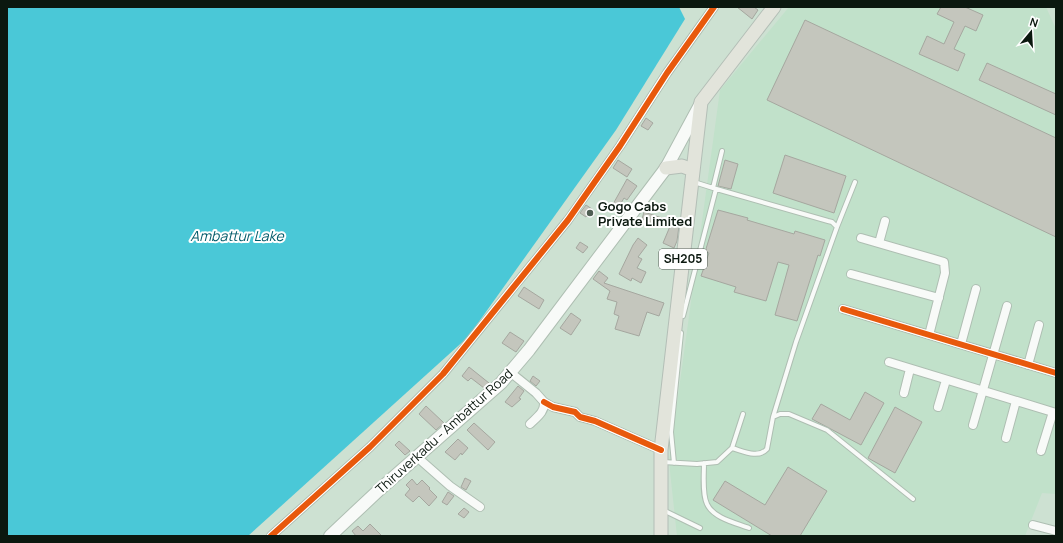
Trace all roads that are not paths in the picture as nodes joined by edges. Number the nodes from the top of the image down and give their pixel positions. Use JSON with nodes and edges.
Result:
{"nodes":[{"id":1,"x":714,"y":7,"type":"edge"},
{"id":2,"x":774,"y":7,"type":"edge"},
{"id":3,"x":701,"y":102,"type":"junction"},
{"id":4,"x":722,"y":151,"type":"dead end"},
{"id":5,"x":666,"y":168,"type":"junction"},
{"id":6,"x":692,"y":176,"type":"junction"},
{"id":7,"x":855,"y":182,"type":"dead end"},
{"id":8,"x":715,"y":189,"type":"junction"},
{"id":9,"x":885,"y":221,"type":"dead end"},
{"id":10,"x":837,"y":227,"type":"junction"},
{"id":11,"x":861,"y":238,"type":"dead end"},
{"id":12,"x":879,"y":243,"type":"junction"},
{"id":13,"x":852,"y":274,"type":"dead end"},
{"id":14,"x":976,"y":289,"type":"dead end"},
{"id":15,"x":939,"y":298,"type":"junction"},
{"id":16,"x":1007,"y":306,"type":"dead end"},
{"id":17,"x":843,"y":309,"type":"dead end"},
{"id":18,"x":682,"y":322,"type":"dead end"},
{"id":19,"x":1039,"y":325,"type":"dead end"},
{"id":20,"x":681,"y":330,"type":"dead end"},
{"id":21,"x":929,"y":335,"type":"junction"},
{"id":22,"x":961,"y":344,"type":"junction"},
{"id":23,"x":994,"y":354,"type":"junction"},
{"id":24,"x":889,"y":362,"type":"dead end"},
{"id":25,"x":1028,"y":365,"type":"junction"},
{"id":26,"x":910,"y":369,"type":"junction"},
{"id":27,"x":510,"y":372,"type":"junction"},
{"id":28,"x":1056,"y":373,"type":"edge"},
{"id":29,"x":946,"y":380,"type":"junction"},
{"id":30,"x":983,"y":391,"type":"junction"},
{"id":31,"x":904,"y":393,"type":"dead end"},
{"id":32,"x":1016,"y":401,"type":"junction"},
{"id":33,"x":544,"y":402,"type":"junction"},
{"id":34,"x":938,"y":407,"type":"dead end"},
{"id":35,"x":1054,"y":412,"type":"edge"},
{"id":36,"x":743,"y":414,"type":"dead end"},
{"id":37,"x":773,"y":417,"type":"junction"},
{"id":38,"x":530,"y":424,"type":"dead end"},
{"id":39,"x":972,"y":424,"type":"dead end"},
{"id":40,"x":1006,"y":438,"type":"dead end"},
{"id":41,"x":732,"y":448,"type":"junction"},
{"id":42,"x":1041,"y":452,"type":"dead end"},
{"id":43,"x":660,"y":456,"type":"junction"},
{"id":44,"x":417,"y":457,"type":"junction"},
{"id":45,"x":674,"y":463,"type":"junction"},
{"id":46,"x":704,"y":463,"type":"junction"},
{"id":47,"x":913,"y":499,"type":"dead end"},
{"id":48,"x":480,"y":506,"type":"dead end"},
{"id":49,"x":661,"y":509,"type":"junction"},
{"id":50,"x":1033,"y":524,"type":"dead end"},
{"id":51,"x":700,"y":528,"type":"dead end"},
{"id":52,"x":749,"y":528,"type":"dead end"},
{"id":53,"x":1056,"y":531,"type":"edge"},
{"id":54,"x":271,"y":536,"type":"edge"},
{"id":55,"x":330,"y":536,"type":"edge"},
{"id":56,"x":661,"y":536,"type":"edge"}],
"edges":[{"from":1,"to":54,"type":"street"},
{"from":2,"to":3,"type":"main road"},
{"from":3,"to":5,"type":"main road","name":"Thiruverkadu - Ambattur Road"},
{"from":3,"to":6,"type":"main road","number":"SH205"},
{"from":4,"to":8,"type":"lane"},
{"from":5,"to":6,"type":"main road"},
{"from":5,"to":27,"type":"main road","name":"Thiruverkadu - Ambattur Road"},
{"from":6,"to":8,"type":"lane"},
{"from":6,"to":43,"type":"main road","number":"SH205"},
{"from":7,"to":10,"type":"lane"},
{"from":8,"to":10,"type":"lane"},
{"from":8,"to":18,"type":"lane"},
{"from":9,"to":12,"type":"street"},
{"from":10,"to":37,"type":"lane"},
{"from":11,"to":12,"type":"street"},
{"from":12,"to":15,"type":"street"},
{"from":13,"to":15,"type":"street"},
{"from":14,"to":22,"type":"street"},
{"from":15,"to":21,"type":"street"},
{"from":16,"to":23,"type":"street"},
{"from":17,"to":21,"type":"street"},
{"from":19,"to":25,"type":"street"},
{"from":20,"to":45,"type":"lane"},
{"from":21,"to":22,"type":"street"},
{"from":22,"to":23,"type":"street"},
{"from":23,"to":25,"type":"street"},
{"from":23,"to":30,"type":"street"},
{"from":24,"to":26,"type":"street"},
{"from":25,"to":28,"type":"street"},
{"from":26,"to":29,"type":"street"},
{"from":26,"to":31,"type":"street"},
{"from":27,"to":33,"type":"street"},
{"from":27,"to":44,"type":"main road","name":"Thiruverkadu - Ambattur Road"},
{"from":29,"to":30,"type":"street"},
{"from":29,"to":34,"type":"street"},
{"from":30,"to":32,"type":"street"},
{"from":30,"to":39,"type":"street"},
{"from":32,"to":35,"type":"street"},
{"from":32,"to":40,"type":"street"},
{"from":33,"to":38,"type":"street"},
{"from":33,"to":43,"type":"street"},
{"from":35,"to":42,"type":"street"},
{"from":36,"to":41,"type":"lane"},
{"from":37,"to":41,"type":"lane"},
{"from":37,"to":47,"type":"lane"},
{"from":41,"to":46,"type":"lane"},
{"from":43,"to":45,"type":"lane"},
{"from":43,"to":49,"type":"main road","number":"SH205"},
{"from":44,"to":48,"type":"street"},
{"from":44,"to":55,"type":"main road","name":"Thiruverkadu - Ambattur Road"},
{"from":45,"to":46,"type":"lane"},
{"from":46,"to":52,"type":"lane"},
{"from":49,"to":51,"type":"lane"},
{"from":49,"to":56,"type":"main road","number":"SH205"},
{"from":50,"to":53,"type":"street"}]}
